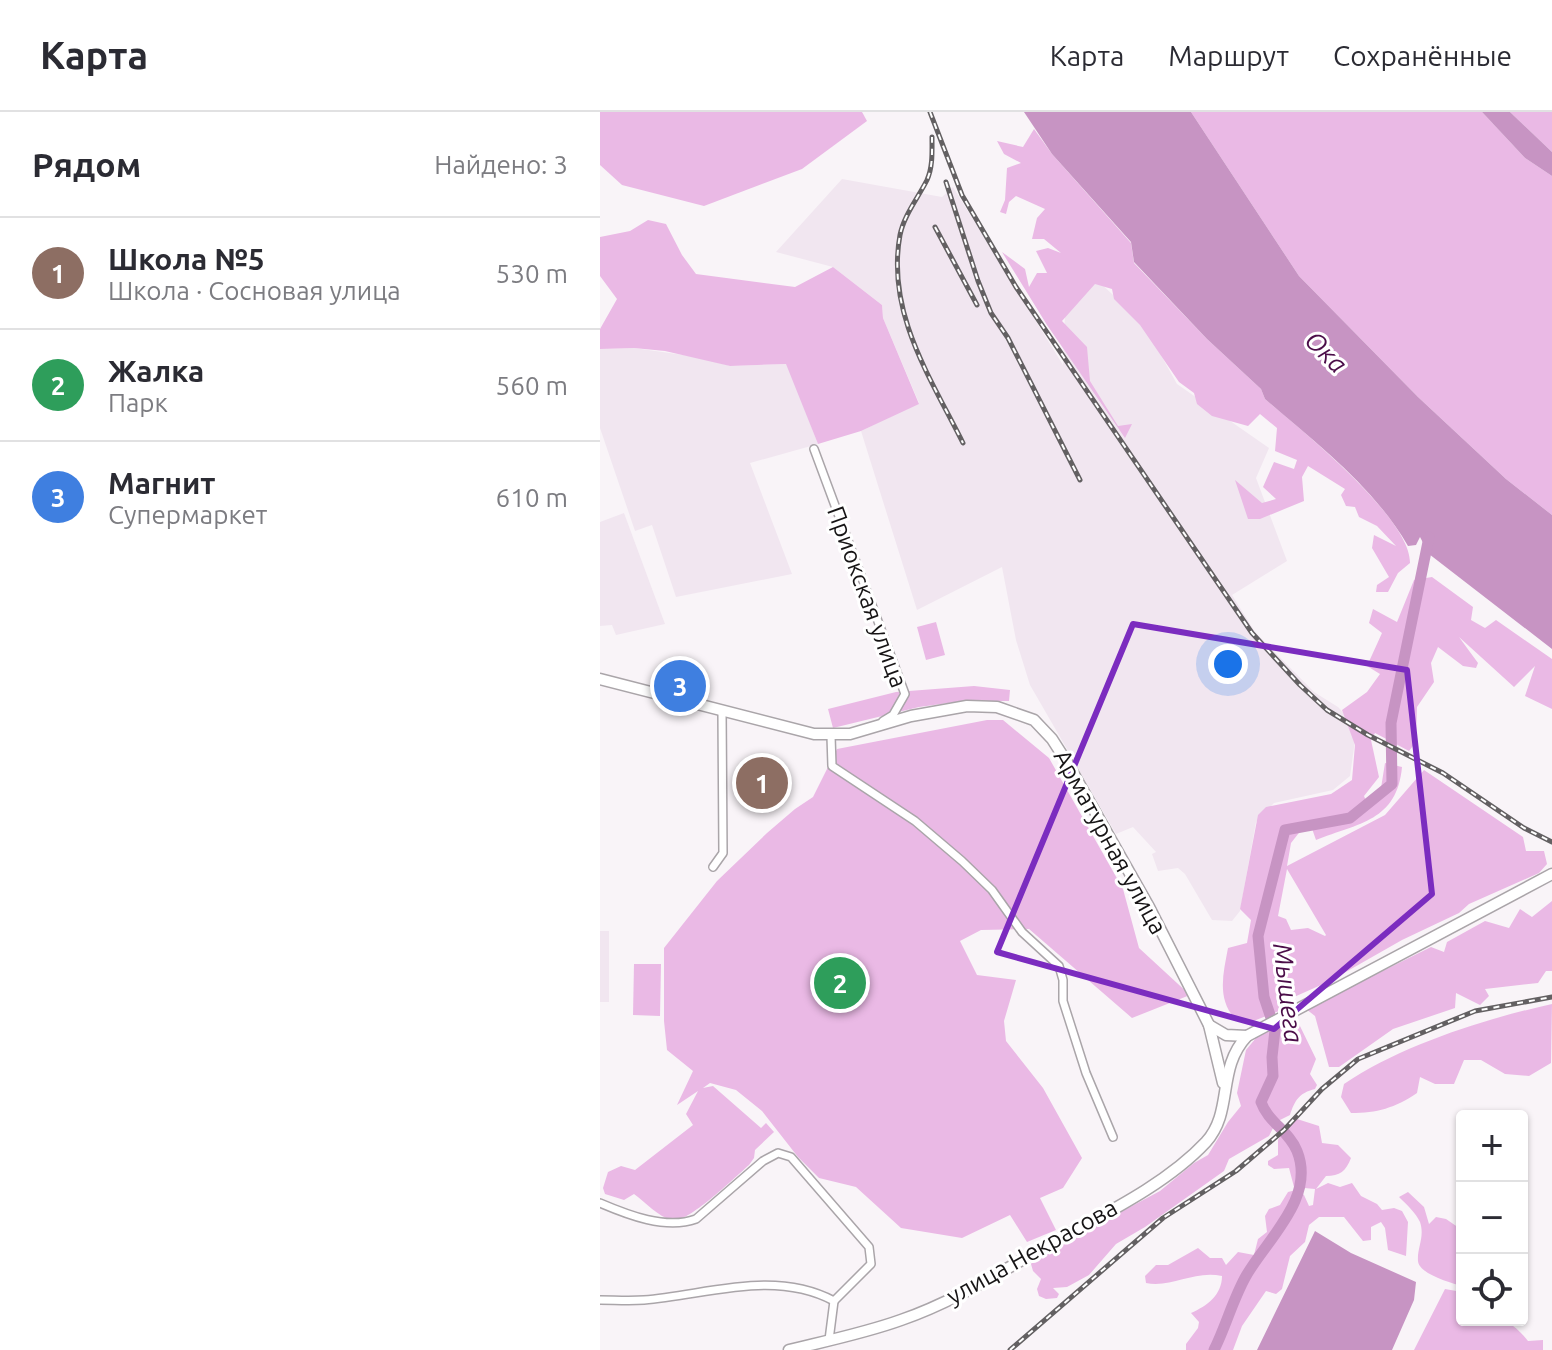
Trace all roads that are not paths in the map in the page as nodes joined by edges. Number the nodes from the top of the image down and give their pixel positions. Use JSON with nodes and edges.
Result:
{"nodes":[{"id":1,"x":814,"y":449,"type":"dead end"},
{"id":2,"x":600,"y":679,"type":"edge"},
{"id":3,"x":722,"y":711,"type":"junction"},
{"id":4,"x":868,"y":731,"type":"junction"},
{"id":5,"x":831,"y":736,"type":"junction"},
{"id":6,"x":713,"y":867,"type":"dead end"},
{"id":7,"x":1552,"y":874,"type":"edge"},
{"id":8,"x":1209,"y":1025,"type":"junction"},
{"id":9,"x":1247,"y":1036,"type":"junction"},
{"id":10,"x":1224,"y":1089,"type":"junction"},
{"id":11,"x":1113,"y":1137,"type":"dead end"},
{"id":12,"x":600,"y":1203,"type":"edge"},
{"id":13,"x":600,"y":1300,"type":"edge"},
{"id":14,"x":834,"y":1301,"type":"junction"},
{"id":15,"x":829,"y":1340,"type":"junction"},
{"id":16,"x":789,"y":1350,"type":"edge"}],
"edges":[{"from":1,"to":4,"type":"street","name":"Приокская улица"},
{"from":2,"to":3,"type":"main road","name":"Арматурная улица"},
{"from":3,"to":5,"type":"main road","name":"Арматурная улица"},
{"from":3,"to":6,"type":"street"},
{"from":4,"to":5,"type":"main road","name":"Арматурная улица"},
{"from":4,"to":8,"type":"main road","name":"Арматурная улица"},
{"from":5,"to":11,"type":"street"},
{"from":7,"to":9,"type":"main road"},
{"from":8,"to":9,"type":"main road"},
{"from":8,"to":10,"type":"main road","name":"улица Некрасова"},
{"from":9,"to":10,"type":"main road","name":"улица Некрасова"},
{"from":10,"to":15,"type":"main road","name":"улица Некрасова"},
{"from":12,"to":14,"type":"street"},
{"from":13,"to":14,"type":"street"},
{"from":14,"to":15,"type":"street"},
{"from":15,"to":16,"type":"main road","name":"улица Некрасова"}]}
